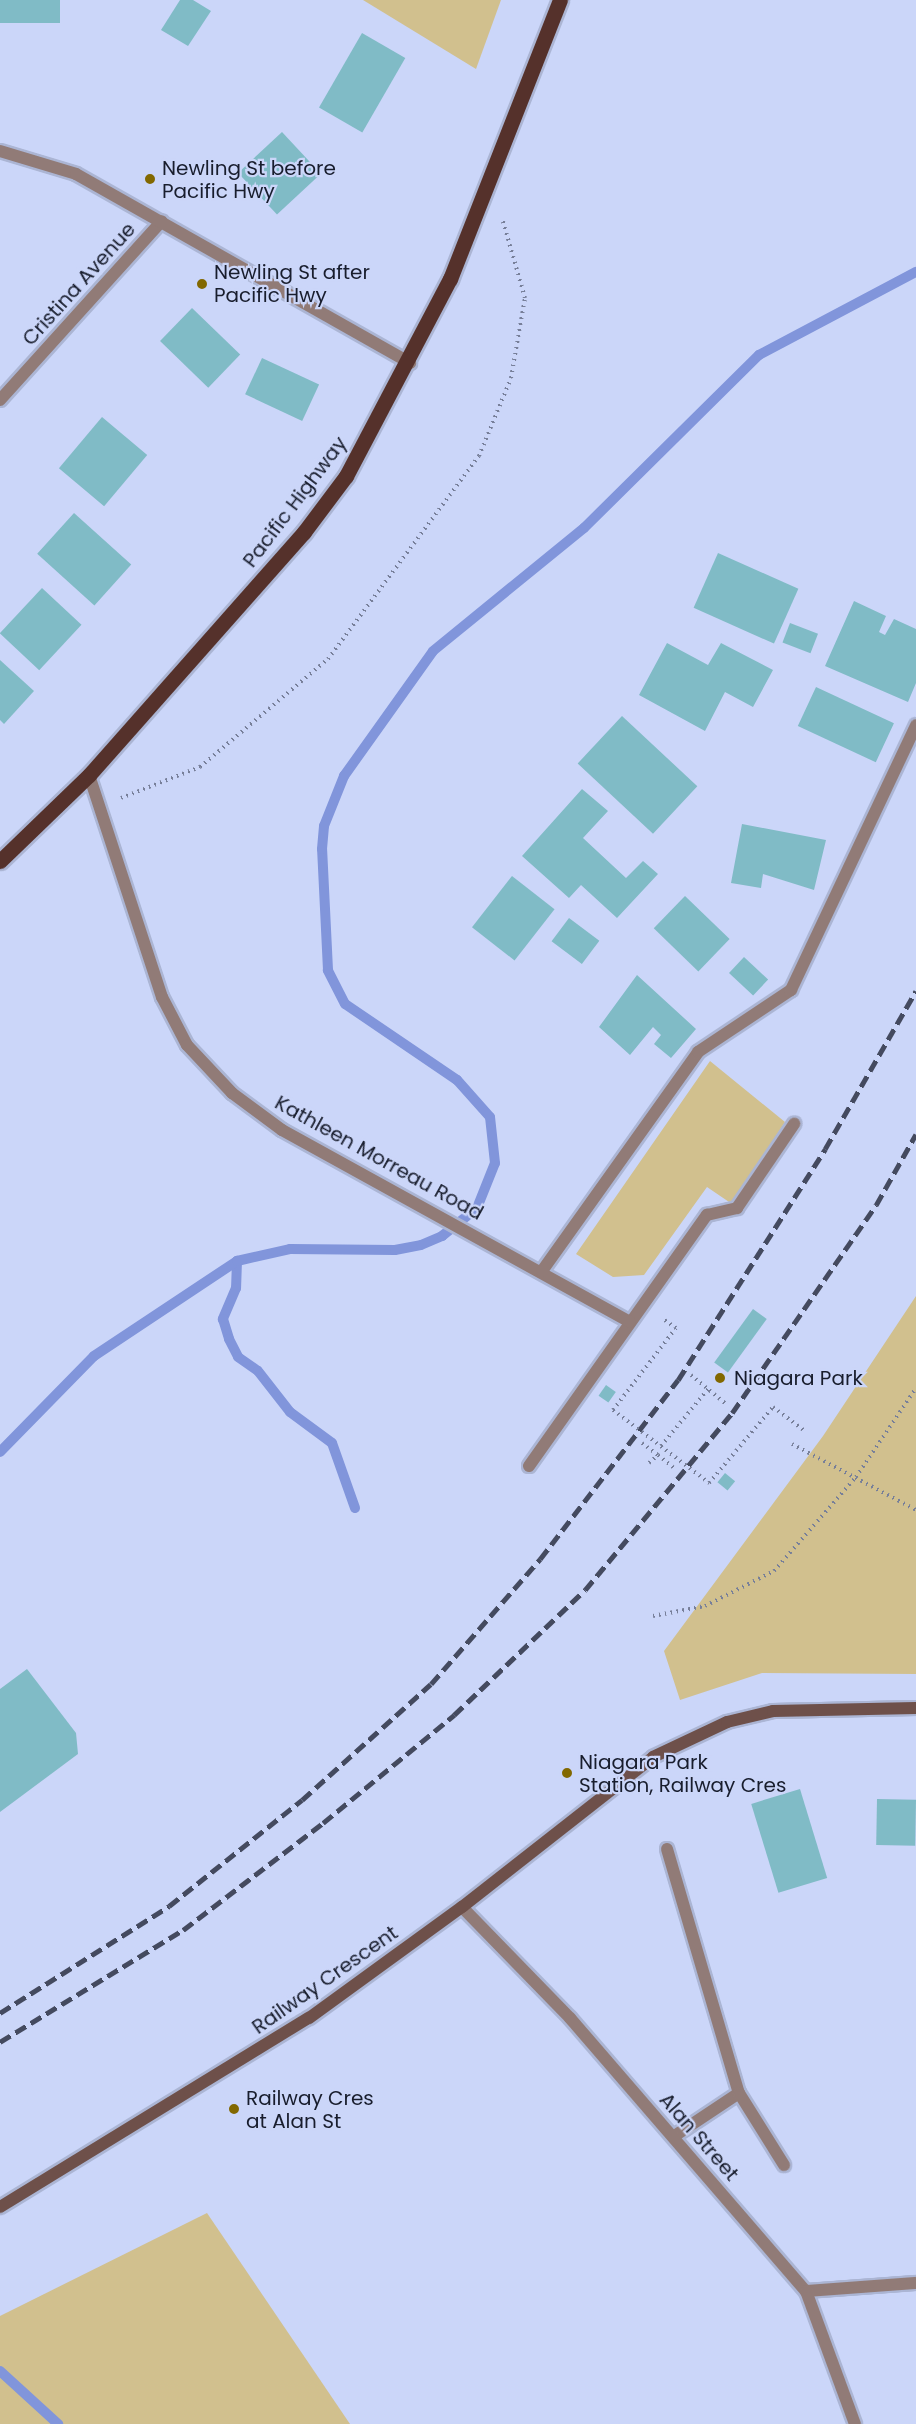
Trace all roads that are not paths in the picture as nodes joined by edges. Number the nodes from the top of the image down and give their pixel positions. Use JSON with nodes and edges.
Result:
{"nodes":[{"id":1,"x":560,"y":0,"type":"edge"},
{"id":2,"x":0,"y":151,"type":"edge"},
{"id":3,"x":162,"y":221,"type":"junction"},
{"id":4,"x":410,"y":363,"type":"junction"},
{"id":5,"x":0,"y":400,"type":"edge"},
{"id":6,"x":916,"y":725,"type":"edge"},
{"id":7,"x":89,"y":775,"type":"junction"},
{"id":8,"x":0,"y":861,"type":"edge"},
{"id":9,"x":795,"y":1124,"type":"dead end"},
{"id":10,"x":542,"y":1271,"type":"junction"},
{"id":11,"x":630,"y":1322,"type":"junction"},
{"id":12,"x":529,"y":1466,"type":"dead end"},
{"id":13,"x":916,"y":1708,"type":"edge"},
{"id":14,"x":667,"y":1849,"type":"dead end"},
{"id":15,"x":462,"y":1907,"type":"junction"},
{"id":16,"x":739,"y":2093,"type":"junction"},
{"id":17,"x":673,"y":2137,"type":"junction"},
{"id":18,"x":784,"y":2165,"type":"dead end"},
{"id":19,"x":0,"y":2207,"type":"edge"},
{"id":20,"x":916,"y":2283,"type":"edge"},
{"id":21,"x":806,"y":2291,"type":"junction"},
{"id":22,"x":855,"y":2424,"type":"edge"}],
"edges":[{"from":1,"to":4,"type":"main road","name":"Pacific Highway"},
{"from":2,"to":3,"type":"street"},
{"from":3,"to":4,"type":"street"},
{"from":3,"to":5,"type":"street","name":"Cristina Avenue"},
{"from":4,"to":7,"type":"main road","name":"Pacific Highway"},
{"from":6,"to":10,"type":"street"},
{"from":7,"to":8,"type":"main road","name":"Pacific Highway"},
{"from":7,"to":10,"type":"street","name":"Kathleen Morreau Road"},
{"from":9,"to":11,"type":"street"},
{"from":10,"to":11,"type":"street","name":"Kathleen Morreau Road"},
{"from":11,"to":12,"type":"street"},
{"from":13,"to":15,"type":"main road","name":"Railway Crescent"},
{"from":14,"to":16,"type":"street"},
{"from":15,"to":17,"type":"street","name":"Alan Street"},
{"from":15,"to":19,"type":"main road","name":"Railway Crescent"},
{"from":16,"to":17,"type":"street"},
{"from":16,"to":18,"type":"street"},
{"from":17,"to":21,"type":"street","name":"Alan Street"},
{"from":20,"to":21,"type":"street"},
{"from":21,"to":22,"type":"street","name":"Alan Street"}]}
